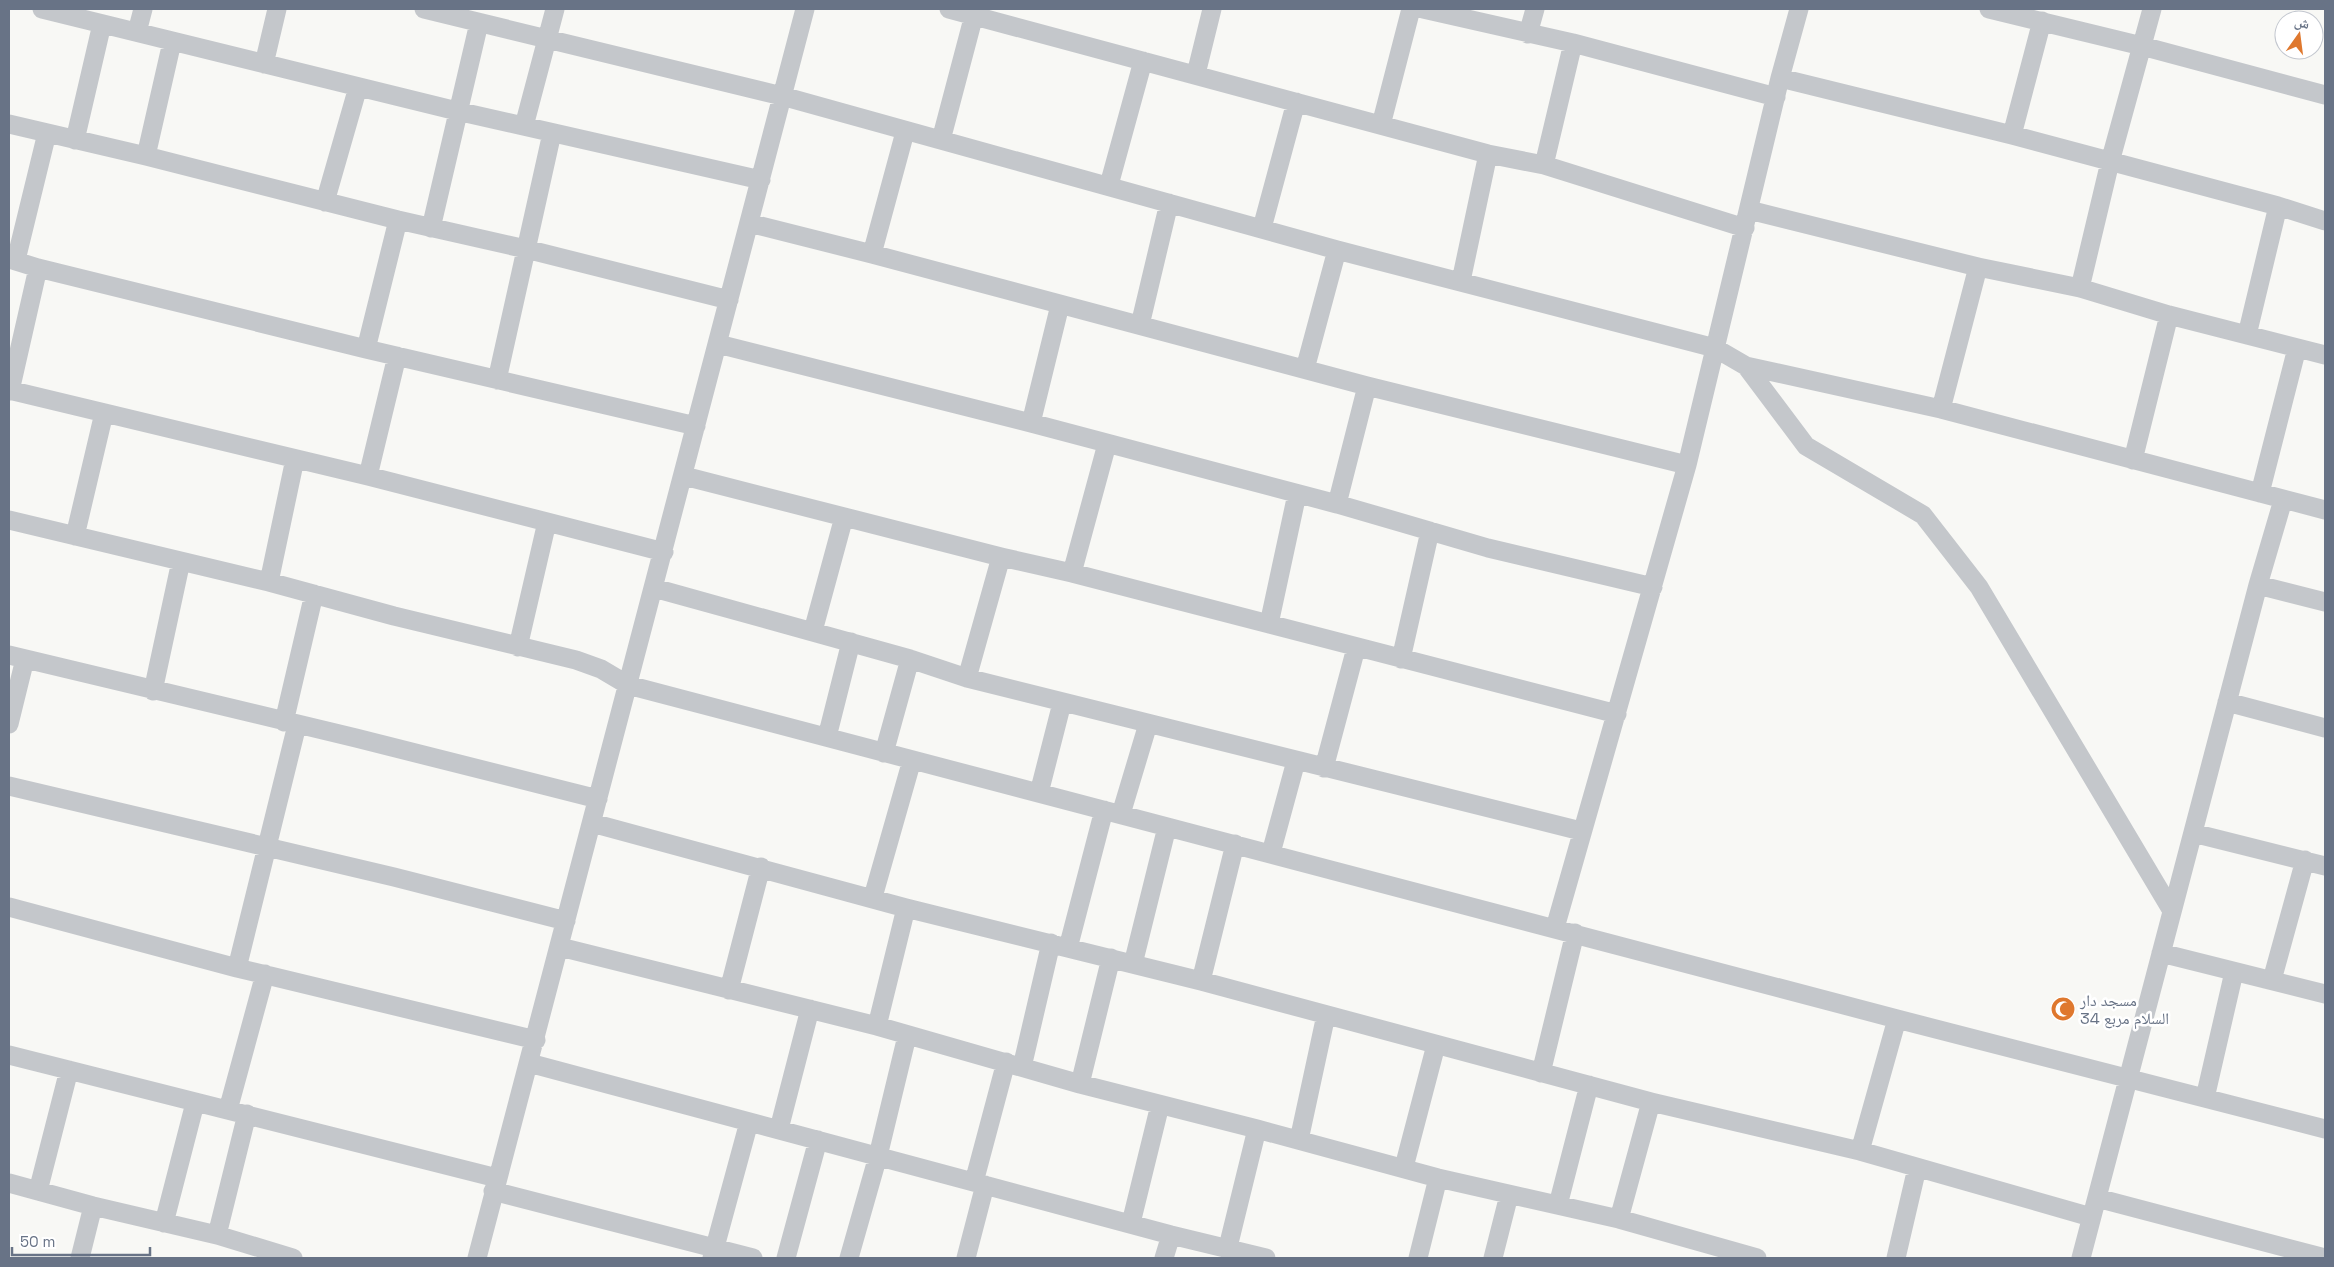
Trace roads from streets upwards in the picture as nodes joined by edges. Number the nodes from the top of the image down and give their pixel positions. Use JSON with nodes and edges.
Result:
{"nodes":[{"id":1,"x":42,"y":9,"type":"edge"},
{"id":2,"x":143,"y":9,"type":"edge"},
{"id":3,"x":278,"y":9,"type":"edge"},
{"id":4,"x":424,"y":9,"type":"edge"},
{"id":5,"x":555,"y":9,"type":"edge"},
{"id":6,"x":805,"y":9,"type":"edge"},
{"id":7,"x":949,"y":9,"type":"edge"},
{"id":8,"x":1212,"y":9,"type":"edge"},
{"id":9,"x":1411,"y":9,"type":"edge"},
{"id":10,"x":1423,"y":9,"type":"edge"},
{"id":11,"x":1535,"y":9,"type":"edge"},
{"id":12,"x":1799,"y":9,"type":"edge"},
{"id":13,"x":1989,"y":9,"type":"edge"},
{"id":14,"x":2152,"y":9,"type":"edge"},
{"id":15,"x":974,"y":16,"type":"junction"},
{"id":16,"x":2042,"y":21,"type":"junction"},
{"id":17,"x":478,"y":23,"type":"junction"},
{"id":18,"x":102,"y":24,"type":"junction"},
{"id":19,"x":138,"y":32,"type":"junction"},
{"id":20,"x":1528,"y":34,"type":"junction"},
{"id":21,"x":547,"y":38,"type":"junction"},
{"id":22,"x":172,"y":42,"type":"junction"},
{"id":23,"x":1572,"y":43,"type":"junction"},
{"id":24,"x":2142,"y":46,"type":"junction"},
{"id":25,"x":1144,"y":61,"type":"junction"},
{"id":26,"x":264,"y":64,"type":"junction"},
{"id":27,"x":1196,"y":74,"type":"junction"},
{"id":28,"x":1780,"y":78,"type":"junction"},
{"id":29,"x":358,"y":87,"type":"junction"},
{"id":30,"x":2325,"y":95,"type":"edge"},
{"id":31,"x":782,"y":96,"type":"junction"},
{"id":32,"x":1776,"y":97,"type":"junction"},
{"id":33,"x":1296,"y":102,"type":"junction"},
{"id":34,"x":457,"y":111,"type":"junction"},
{"id":35,"x":9,"y":124,"type":"edge"},
{"id":36,"x":1381,"y":125,"type":"junction"},
{"id":37,"x":524,"y":126,"type":"junction"},
{"id":38,"x":905,"y":132,"type":"junction"},
{"id":39,"x":47,"y":133,"type":"junction"},
{"id":40,"x":552,"y":133,"type":"junction"},
{"id":41,"x":2012,"y":135,"type":"junction"},
{"id":42,"x":75,"y":140,"type":"junction"},
{"id":43,"x":941,"y":140,"type":"junction"},
{"id":44,"x":1488,"y":154,"type":"junction"},
{"id":45,"x":146,"y":156,"type":"junction"},
{"id":46,"x":2110,"y":162,"type":"junction"},
{"id":47,"x":1544,"y":166,"type":"junction"},
{"id":48,"x":761,"y":180,"type":"junction"},
{"id":49,"x":1110,"y":185,"type":"junction"},
{"id":50,"x":325,"y":202,"type":"junction"},
{"id":51,"x":1169,"y":203,"type":"junction"},
{"id":52,"x":2278,"y":206,"type":"junction"},
{"id":53,"x":1747,"y":219,"type":"junction"},
{"id":54,"x":398,"y":220,"type":"junction"},
{"id":55,"x":2325,"y":221,"type":"edge"},
{"id":56,"x":749,"y":223,"type":"junction"},
{"id":57,"x":431,"y":228,"type":"junction"},
{"id":58,"x":1262,"y":228,"type":"junction"},
{"id":59,"x":526,"y":249,"type":"junction"},
{"id":60,"x":1337,"y":250,"type":"junction"},
{"id":61,"x":872,"y":254,"type":"junction"},
{"id":62,"x":12,"y":260,"type":"edge"},
{"id":63,"x":1978,"y":267,"type":"junction"},
{"id":64,"x":38,"y":268,"type":"junction"},
{"id":65,"x":1461,"y":281,"type":"junction"},
{"id":66,"x":2080,"y":288,"type":"junction"},
{"id":67,"x":729,"y":300,"type":"junction"},
{"id":68,"x":1060,"y":305,"type":"junction"},
{"id":69,"x":2169,"y":315,"type":"junction"},
{"id":70,"x":1140,"y":325,"type":"junction"},
{"id":71,"x":2247,"y":335,"type":"junction"},
{"id":72,"x":718,"y":344,"type":"junction"},
{"id":73,"x":1715,"y":348,"type":"junction"},
{"id":74,"x":2296,"y":348,"type":"junction"},
{"id":75,"x":366,"y":349,"type":"junction"},
{"id":76,"x":2325,"y":355,"type":"edge"},
{"id":77,"x":397,"y":356,"type":"junction"},
{"id":78,"x":1746,"y":366,"type":"junction"},
{"id":79,"x":1305,"y":369,"type":"junction"},
{"id":80,"x":497,"y":380,"type":"junction"},
{"id":81,"x":1367,"y":386,"type":"junction"},
{"id":82,"x":9,"y":390,"type":"edge"},
{"id":83,"x":1941,"y":409,"type":"junction"},
{"id":84,"x":104,"y":413,"type":"junction"},
{"id":85,"x":1031,"y":423,"type":"junction"},
{"id":86,"x":696,"y":426,"type":"junction"},
{"id":87,"x":1107,"y":444,"type":"junction"},
{"id":88,"x":295,"y":459,"type":"junction"},
{"id":89,"x":2134,"y":460,"type":"junction"},
{"id":90,"x":1687,"y":465,"type":"junction"},
{"id":91,"x":368,"y":476,"type":"junction"},
{"id":92,"x":684,"y":476,"type":"junction"},
{"id":93,"x":2260,"y":493,"type":"junction"},
{"id":94,"x":1297,"y":494,"type":"junction"},
{"id":95,"x":2283,"y":500,"type":"junction"},
{"id":96,"x":1337,"y":504,"type":"junction"},
{"id":97,"x":2325,"y":510,"type":"edge"},
{"id":98,"x":844,"y":517,"type":"junction"},
{"id":99,"x":9,"y":520,"type":"edge"},
{"id":100,"x":546,"y":522,"type":"junction"},
{"id":101,"x":1430,"y":531,"type":"junction"},
{"id":102,"x":75,"y":536,"type":"junction"},
{"id":103,"x":664,"y":552,"type":"junction"},
{"id":104,"x":1001,"y":557,"type":"junction"},
{"id":105,"x":181,"y":561,"type":"junction"},
{"id":106,"x":1072,"y":573,"type":"junction"},
{"id":107,"x":269,"y":582,"type":"junction"},
{"id":108,"x":2258,"y":584,"type":"junction"},
{"id":109,"x":1653,"y":587,"type":"junction"},
{"id":110,"x":654,"y":588,"type":"junction"},
{"id":111,"x":314,"y":594,"type":"junction"},
{"id":112,"x":2325,"y":602,"type":"edge"},
{"id":113,"x":1269,"y":624,"type":"junction"},
{"id":114,"x":813,"y":632,"type":"junction"},
{"id":115,"x":851,"y":642,"type":"junction"},
{"id":116,"x":518,"y":647,"type":"junction"},
{"id":117,"x":1356,"y":648,"type":"junction"},
{"id":118,"x":17,"y":657,"type":"edge"},
{"id":119,"x":910,"y":659,"type":"junction"},
{"id":120,"x":1401,"y":659,"type":"junction"},
{"id":121,"x":968,"y":678,"type":"junction"},
{"id":122,"x":628,"y":685,"type":"junction"},
{"id":123,"x":153,"y":690,"type":"junction"},
{"id":124,"x":2227,"y":702,"type":"junction"},
{"id":125,"x":1062,"y":703,"type":"junction"},
{"id":126,"x":1617,"y":714,"type":"junction"},
{"id":127,"x":290,"y":723,"type":"junction"},
{"id":128,"x":9,"y":724,"type":"edge"},
{"id":129,"x":1148,"y":724,"type":"junction"},
{"id":130,"x":2325,"y":728,"type":"edge"},
{"id":131,"x":827,"y":736,"type":"junction"},
{"id":132,"x":884,"y":753,"type":"junction"},
{"id":133,"x":912,"y":760,"type":"junction"},
{"id":134,"x":1296,"y":761,"type":"junction"},
{"id":135,"x":1324,"y":768,"type":"junction"},
{"id":136,"x":9,"y":786,"type":"edge"},
{"id":137,"x":1039,"y":793,"type":"junction"},
{"id":138,"x":598,"y":799,"type":"junction"},
{"id":139,"x":1112,"y":812,"type":"junction"},
{"id":140,"x":592,"y":823,"type":"junction"},
{"id":141,"x":1167,"y":827,"type":"junction"},
{"id":142,"x":1581,"y":832,"type":"junction"},
{"id":143,"x":2193,"y":833,"type":"junction"},
{"id":144,"x":1234,"y":844,"type":"junction"},
{"id":145,"x":267,"y":848,"type":"junction"},
{"id":146,"x":1271,"y":854,"type":"junction"},
{"id":147,"x":2319,"y":860,"type":"edge"},
{"id":148,"x":761,"y":867,"type":"junction"},
{"id":149,"x":873,"y":897,"type":"junction"},
{"id":150,"x":9,"y":907,"type":"edge"},
{"id":151,"x":906,"y":908,"type":"junction"},
{"id":152,"x":2172,"y":910,"type":"junction"},
{"id":153,"x":566,"y":921,"type":"junction"},
{"id":154,"x":1555,"y":928,"type":"junction"},
{"id":155,"x":1575,"y":933,"type":"junction"},
{"id":156,"x":1059,"y":946,"type":"junction"},
{"id":157,"x":560,"y":947,"type":"junction"},
{"id":158,"x":2161,"y":953,"type":"junction"},
{"id":159,"x":1111,"y":958,"type":"junction"},
{"id":160,"x":1133,"y":964,"type":"junction"},
{"id":161,"x":237,"y":968,"type":"junction"},
{"id":162,"x":2234,"y":972,"type":"junction"},
{"id":163,"x":265,"y":974,"type":"junction"},
{"id":164,"x":2272,"y":980,"type":"junction"},
{"id":165,"x":1201,"y":982,"type":"junction"},
{"id":166,"x":729,"y":990,"type":"junction"},
{"id":167,"x":2325,"y":994,"type":"edge"},
{"id":168,"x":810,"y":1009,"type":"junction"},
{"id":169,"x":1326,"y":1015,"type":"junction"},
{"id":170,"x":1897,"y":1019,"type":"junction"},
{"id":171,"x":877,"y":1026,"type":"junction"},
{"id":172,"x":907,"y":1036,"type":"junction"},
{"id":173,"x":536,"y":1040,"type":"junction"},
{"id":174,"x":1436,"y":1045,"type":"junction"},
{"id":175,"x":9,"y":1055,"type":"edge"},
{"id":176,"x":529,"y":1063,"type":"junction"},
{"id":177,"x":1014,"y":1064,"type":"junction"},
{"id":178,"x":69,"y":1070,"type":"junction"},
{"id":179,"x":1541,"y":1072,"type":"junction"},
{"id":180,"x":2128,"y":1079,"type":"junction"},
{"id":181,"x":1080,"y":1084,"type":"junction"},
{"id":182,"x":1589,"y":1085,"type":"junction"},
{"id":183,"x":2205,"y":1098,"type":"junction"},
{"id":184,"x":1651,"y":1102,"type":"junction"},
{"id":185,"x":195,"y":1103,"type":"junction"},
{"id":186,"x":1160,"y":1105,"type":"junction"},
{"id":187,"x":228,"y":1110,"type":"junction"},
{"id":188,"x":247,"y":1114,"type":"junction"},
{"id":189,"x":749,"y":1122,"type":"junction"},
{"id":190,"x":779,"y":1129,"type":"junction"},
{"id":191,"x":1257,"y":1129,"type":"junction"},
{"id":192,"x":2325,"y":1129,"type":"edge"},
{"id":193,"x":818,"y":1140,"type":"junction"},
{"id":194,"x":1298,"y":1140,"type":"junction"},
{"id":195,"x":1860,"y":1151,"type":"junction"},
{"id":196,"x":878,"y":1156,"type":"junction"},
{"id":197,"x":1404,"y":1167,"type":"junction"},
{"id":198,"x":1917,"y":1168,"type":"junction"},
{"id":199,"x":1438,"y":1178,"type":"junction"},
{"id":200,"x":9,"y":1184,"type":"edge"},
{"id":201,"x":980,"y":1184,"type":"junction"},
{"id":202,"x":495,"y":1185,"type":"junction"},
{"id":203,"x":38,"y":1191,"type":"junction"},
{"id":204,"x":1509,"y":1195,"type":"junction"},
{"id":205,"x":2097,"y":1198,"type":"junction"},
{"id":206,"x":1558,"y":1205,"type":"junction"},
{"id":207,"x":93,"y":1206,"type":"junction"},
{"id":208,"x":2092,"y":1217,"type":"junction"},
{"id":209,"x":1620,"y":1219,"type":"junction"},
{"id":210,"x":164,"y":1223,"type":"junction"},
{"id":211,"x":1131,"y":1223,"type":"junction"},
{"id":212,"x":217,"y":1235,"type":"junction"},
{"id":213,"x":1171,"y":1235,"type":"junction"},
{"id":214,"x":1228,"y":1248,"type":"junction"},
{"id":215,"x":255,"y":1253,"type":"edge"},
{"id":216,"x":1723,"y":1253,"type":"edge"},
{"id":217,"x":713,"y":1254,"type":"edge"},
{"id":218,"x":80,"y":1258,"type":"edge"},
{"id":219,"x":294,"y":1258,"type":"edge"},
{"id":220,"x":477,"y":1258,"type":"edge"},
{"id":221,"x":753,"y":1258,"type":"edge"},
{"id":222,"x":786,"y":1258,"type":"edge"},
{"id":223,"x":848,"y":1258,"type":"edge"},
{"id":224,"x":966,"y":1258,"type":"edge"},
{"id":225,"x":1164,"y":1258,"type":"edge"},
{"id":226,"x":1266,"y":1258,"type":"edge"},
{"id":227,"x":1418,"y":1258,"type":"edge"},
{"id":228,"x":1493,"y":1258,"type":"edge"},
{"id":229,"x":1757,"y":1258,"type":"edge"},
{"id":230,"x":1896,"y":1258,"type":"edge"},
{"id":231,"x":2081,"y":1258,"type":"edge"},
{"id":232,"x":2325,"y":1258,"type":"edge"}],
"edges":[{"from":1,"to":18,"type":"street"},
{"from":2,"to":19,"type":"street"},
{"from":3,"to":26,"type":"street"},
{"from":4,"to":17,"type":"street"},
{"from":5,"to":21,"type":"street"},
{"from":6,"to":31,"type":"street"},
{"from":7,"to":15,"type":"street"},
{"from":8,"to":27,"type":"street"},
{"from":9,"to":36,"type":"street"},
{"from":10,"to":20,"type":"street"},
{"from":11,"to":20,"type":"street"},
{"from":12,"to":28,"type":"street"},
{"from":13,"to":16,"type":"street"},
{"from":14,"to":24,"type":"street"},
{"from":15,"to":25,"type":"street"},
{"from":15,"to":43,"type":"street"},
{"from":16,"to":24,"type":"street"},
{"from":16,"to":41,"type":"street"},
{"from":17,"to":21,"type":"street"},
{"from":17,"to":34,"type":"street"},
{"from":18,"to":19,"type":"street"},
{"from":18,"to":42,"type":"street"},
{"from":19,"to":22,"type":"street"},
{"from":20,"to":23,"type":"street"},
{"from":21,"to":31,"type":"street"},
{"from":21,"to":37,"type":"street"},
{"from":22,"to":26,"type":"street"},
{"from":22,"to":45,"type":"street"},
{"from":23,"to":32,"type":"street"},
{"from":23,"to":47,"type":"street"},
{"from":24,"to":30,"type":"street"},
{"from":24,"to":46,"type":"street"},
{"from":25,"to":27,"type":"street"},
{"from":25,"to":49,"type":"street"},
{"from":26,"to":29,"type":"street"},
{"from":27,"to":33,"type":"street"},
{"from":28,"to":32,"type":"street"},
{"from":28,"to":41,"type":"street"},
{"from":29,"to":34,"type":"street"},
{"from":29,"to":50,"type":"street"},
{"from":31,"to":38,"type":"street"},
{"from":31,"to":48,"type":"street"},
{"from":32,"to":53,"type":"street"},
{"from":33,"to":36,"type":"street"},
{"from":33,"to":58,"type":"street"},
{"from":34,"to":37,"type":"street"},
{"from":34,"to":57,"type":"street"},
{"from":35,"to":39,"type":"street"},
{"from":36,"to":44,"type":"street"},
{"from":37,"to":40,"type":"street"},
{"from":38,"to":43,"type":"street"},
{"from":38,"to":61,"type":"street"},
{"from":39,"to":42,"type":"street"},
{"from":39,"to":62,"type":"street"},
{"from":40,"to":48,"type":"street"},
{"from":40,"to":59,"type":"street"},
{"from":41,"to":46,"type":"street"},
{"from":42,"to":45,"type":"street"},
{"from":43,"to":49,"type":"street"},
{"from":44,"to":47,"type":"street"},
{"from":44,"to":65,"type":"street"},
{"from":45,"to":50,"type":"street"},
{"from":46,"to":52,"type":"street"},
{"from":46,"to":66,"type":"street"},
{"from":47,"to":53,"type":"street"},
{"from":48,"to":56,"type":"street"},
{"from":49,"to":51,"type":"street"},
{"from":50,"to":54,"type":"street"},
{"from":51,"to":58,"type":"street"},
{"from":51,"to":70,"type":"street"},
{"from":52,"to":55,"type":"street"},
{"from":52,"to":71,"type":"street"},
{"from":53,"to":63,"type":"street"},
{"from":53,"to":73,"type":"street"},
{"from":54,"to":57,"type":"street"},
{"from":54,"to":75,"type":"street"},
{"from":56,"to":61,"type":"street"},
{"from":56,"to":67,"type":"street"},
{"from":57,"to":59,"type":"street"},
{"from":58,"to":60,"type":"street"},
{"from":59,"to":67,"type":"street"},
{"from":59,"to":80,"type":"street"},
{"from":60,"to":65,"type":"street"},
{"from":60,"to":79,"type":"street"},
{"from":61,"to":68,"type":"street"},
{"from":62,"to":64,"type":"street"},
{"from":63,"to":66,"type":"street"},
{"from":63,"to":83,"type":"street"},
{"from":64,"to":75,"type":"street"},
{"from":64,"to":82,"type":"street"},
{"from":65,"to":73,"type":"street"},
{"from":66,"to":69,"type":"street"},
{"from":67,"to":72,"type":"street"},
{"from":68,"to":70,"type":"street"},
{"from":68,"to":85,"type":"street"},
{"from":69,"to":71,"type":"street"},
{"from":69,"to":89,"type":"street"},
{"from":70,"to":79,"type":"street"},
{"from":71,"to":74,"type":"street"},
{"from":72,"to":85,"type":"street"},
{"from":72,"to":86,"type":"street"},
{"from":73,"to":78,"type":"street"},
{"from":73,"to":90,"type":"street"},
{"from":74,"to":76,"type":"street"},
{"from":74,"to":93,"type":"street"},
{"from":75,"to":77,"type":"street"},
{"from":77,"to":80,"type":"street"},
{"from":77,"to":91,"type":"street"},
{"from":78,"to":83,"type":"street"},
{"from":78,"to":152,"type":"street"},
{"from":79,"to":81,"type":"street"},
{"from":80,"to":86,"type":"street"},
{"from":81,"to":90,"type":"street"},
{"from":81,"to":96,"type":"street"},
{"from":82,"to":84,"type":"street"},
{"from":83,"to":89,"type":"street"},
{"from":84,"to":88,"type":"street"},
{"from":84,"to":102,"type":"street"},
{"from":85,"to":87,"type":"street"},
{"from":86,"to":92,"type":"street"},
{"from":87,"to":94,"type":"street"},
{"from":87,"to":106,"type":"street"},
{"from":88,"to":91,"type":"street"},
{"from":88,"to":107,"type":"street"},
{"from":89,"to":93,"type":"street"},
{"from":90,"to":109,"type":"street"},
{"from":91,"to":100,"type":"street"},
{"from":92,"to":98,"type":"street"},
{"from":92,"to":103,"type":"street"},
{"from":93,"to":95,"type":"street"},
{"from":94,"to":96,"type":"street"},
{"from":94,"to":113,"type":"street"},
{"from":95,"to":97,"type":"street"},
{"from":95,"to":108,"type":"street"},
{"from":96,"to":101,"type":"street"},
{"from":98,"to":104,"type":"street"},
{"from":98,"to":114,"type":"street"},
{"from":99,"to":102,"type":"street"},
{"from":100,"to":103,"type":"street"},
{"from":100,"to":116,"type":"street"},
{"from":101,"to":109,"type":"street"},
{"from":101,"to":120,"type":"street"},
{"from":102,"to":105,"type":"street"},
{"from":103,"to":110,"type":"street"},
{"from":104,"to":106,"type":"street"},
{"from":104,"to":121,"type":"street"},
{"from":105,"to":107,"type":"street"},
{"from":105,"to":123,"type":"street"},
{"from":106,"to":113,"type":"street"},
{"from":107,"to":111,"type":"street"},
{"from":108,"to":112,"type":"street"},
{"from":108,"to":124,"type":"street"},
{"from":109,"to":126,"type":"street"},
{"from":110,"to":114,"type":"street"},
{"from":110,"to":122,"type":"street"},
{"from":111,"to":116,"type":"street"},
{"from":111,"to":127,"type":"street"},
{"from":113,"to":117,"type":"street"},
{"from":114,"to":115,"type":"street"},
{"from":115,"to":119,"type":"street"},
{"from":115,"to":131,"type":"street"},
{"from":116,"to":122,"type":"street"},
{"from":117,"to":120,"type":"street"},
{"from":117,"to":135,"type":"street"},
{"from":118,"to":123,"type":"street"},
{"from":118,"to":128,"type":"street"},
{"from":119,"to":121,"type":"street"},
{"from":119,"to":132,"type":"street"},
{"from":120,"to":126,"type":"street"},
{"from":121,"to":125,"type":"street"},
{"from":122,"to":131,"type":"street"},
{"from":122,"to":138,"type":"street"},
{"from":123,"to":127,"type":"street"},
{"from":124,"to":130,"type":"street"},
{"from":124,"to":143,"type":"street"},
{"from":125,"to":129,"type":"street"},
{"from":125,"to":137,"type":"street"},
{"from":126,"to":142,"type":"street"},
{"from":127,"to":138,"type":"street"},
{"from":127,"to":145,"type":"street"},
{"from":129,"to":134,"type":"street"},
{"from":129,"to":139,"type":"street"},
{"from":131,"to":132,"type":"street"},
{"from":132,"to":133,"type":"street"},
{"from":133,"to":137,"type":"street"},
{"from":133,"to":149,"type":"street"},
{"from":134,"to":135,"type":"street"},
{"from":134,"to":146,"type":"street"},
{"from":135,"to":142,"type":"street"},
{"from":136,"to":145,"type":"street"},
{"from":137,"to":139,"type":"street"},
{"from":138,"to":140,"type":"street"},
{"from":139,"to":141,"type":"street"},
{"from":139,"to":156,"type":"street"},
{"from":140,"to":148,"type":"street"},
{"from":140,"to":153,"type":"street"},
{"from":141,"to":144,"type":"street"},
{"from":141,"to":160,"type":"street"},
{"from":142,"to":154,"type":"street"},
{"from":143,"to":147,"type":"street"},
{"from":143,"to":152,"type":"street"},
{"from":144,"to":146,"type":"street"},
{"from":144,"to":165,"type":"street"},
{"from":145,"to":153,"type":"street"},
{"from":145,"to":161,"type":"street"},
{"from":146,"to":154,"type":"street"},
{"from":147,"to":164,"type":"street"},
{"from":148,"to":149,"type":"street"},
{"from":148,"to":166,"type":"street"},
{"from":149,"to":151,"type":"street"},
{"from":150,"to":161,"type":"street"},
{"from":151,"to":156,"type":"street"},
{"from":151,"to":171,"type":"street"},
{"from":152,"to":158,"type":"street"},
{"from":153,"to":157,"type":"street"},
{"from":154,"to":155,"type":"street"},
{"from":155,"to":170,"type":"street"},
{"from":155,"to":179,"type":"street"},
{"from":156,"to":159,"type":"street"},
{"from":156,"to":177,"type":"street"},
{"from":157,"to":166,"type":"street"},
{"from":157,"to":173,"type":"street"},
{"from":158,"to":162,"type":"street"},
{"from":158,"to":180,"type":"street"},
{"from":159,"to":160,"type":"street"},
{"from":159,"to":181,"type":"street"},
{"from":160,"to":165,"type":"street"},
{"from":161,"to":163,"type":"street"},
{"from":162,"to":164,"type":"street"},
{"from":162,"to":183,"type":"street"},
{"from":163,"to":173,"type":"street"},
{"from":163,"to":187,"type":"street"},
{"from":164,"to":167,"type":"street"},
{"from":165,"to":169,"type":"street"},
{"from":166,"to":168,"type":"street"},
{"from":168,"to":171,"type":"street"},
{"from":168,"to":190,"type":"street"},
{"from":169,"to":174,"type":"street"},
{"from":169,"to":194,"type":"street"},
{"from":170,"to":180,"type":"street"},
{"from":170,"to":195,"type":"street"},
{"from":171,"to":172,"type":"street"},
{"from":172,"to":177,"type":"street"},
{"from":172,"to":196,"type":"street"},
{"from":173,"to":176,"type":"street"},
{"from":174,"to":179,"type":"street"},
{"from":174,"to":197,"type":"street"},
{"from":175,"to":178,"type":"street"},
{"from":176,"to":189,"type":"street"},
{"from":176,"to":202,"type":"street"},
{"from":177,"to":181,"type":"street"},
{"from":177,"to":201,"type":"street"},
{"from":178,"to":185,"type":"street"},
{"from":178,"to":203,"type":"street"},
{"from":179,"to":182,"type":"street"},
{"from":180,"to":183,"type":"street"},
{"from":180,"to":205,"type":"street"},
{"from":181,"to":186,"type":"street"},
{"from":182,"to":184,"type":"street"},
{"from":182,"to":206,"type":"street"},
{"from":183,"to":192,"type":"street"},
{"from":184,"to":195,"type":"street"},
{"from":184,"to":209,"type":"street"},
{"from":185,"to":187,"type":"street"},
{"from":185,"to":210,"type":"street"},
{"from":186,"to":191,"type":"street"},
{"from":186,"to":211,"type":"street"},
{"from":187,"to":188,"type":"street"},
{"from":188,"to":202,"type":"street"},
{"from":188,"to":212,"type":"street"},
{"from":189,"to":190,"type":"street"},
{"from":189,"to":217,"type":"street"},
{"from":190,"to":193,"type":"street"},
{"from":191,"to":194,"type":"street"},
{"from":191,"to":214,"type":"street"},
{"from":193,"to":196,"type":"street"},
{"from":193,"to":222,"type":"street"},
{"from":194,"to":197,"type":"street"},
{"from":195,"to":198,"type":"street"},
{"from":196,"to":201,"type":"street"},
{"from":196,"to":223,"type":"street"},
{"from":197,"to":199,"type":"street"},
{"from":198,"to":208,"type":"street"},
{"from":198,"to":230,"type":"street"},
{"from":199,"to":204,"type":"street"},
{"from":199,"to":227,"type":"street"},
{"from":200,"to":203,"type":"street"},
{"from":201,"to":211,"type":"street"},
{"from":201,"to":224,"type":"street"},
{"from":202,"to":217,"type":"street"},
{"from":202,"to":220,"type":"street"},
{"from":203,"to":207,"type":"street"},
{"from":204,"to":206,"type":"street"},
{"from":204,"to":228,"type":"street"},
{"from":205,"to":208,"type":"street"},
{"from":205,"to":232,"type":"street"},
{"from":206,"to":209,"type":"street"},
{"from":207,"to":210,"type":"street"},
{"from":207,"to":218,"type":"street"},
{"from":208,"to":231,"type":"street"},
{"from":209,"to":216,"type":"street"},
{"from":210,"to":212,"type":"street"},
{"from":211,"to":213,"type":"street"},
{"from":212,"to":215,"type":"street"},
{"from":213,"to":214,"type":"street"},
{"from":213,"to":225,"type":"street"},
{"from":214,"to":226,"type":"street"},
{"from":215,"to":219,"type":"street"},
{"from":216,"to":229,"type":"street"},
{"from":217,"to":221,"type":"street"}]}
